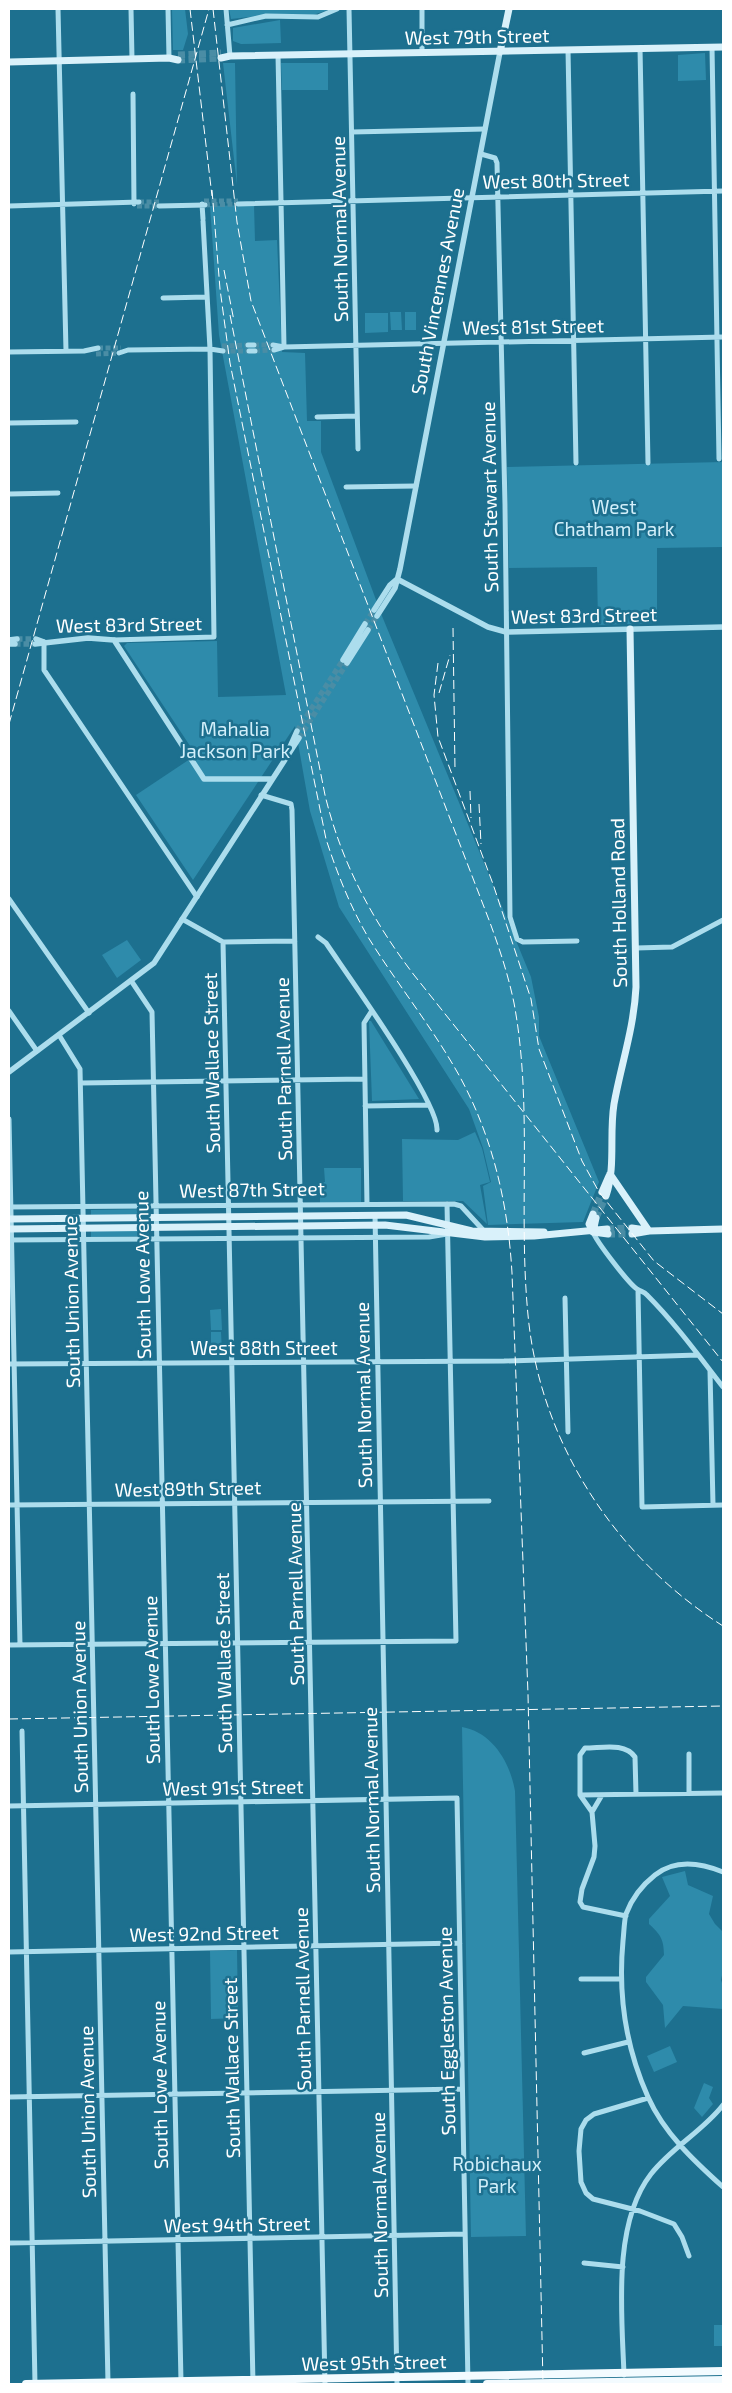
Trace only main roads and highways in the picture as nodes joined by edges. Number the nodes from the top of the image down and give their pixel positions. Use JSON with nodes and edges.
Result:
{"nodes":[{"id":1,"x":509,"y":9,"type":"edge"},
{"id":2,"x":723,"y":47,"type":"edge"},
{"id":3,"x":500,"y":52,"type":"junction"},
{"id":4,"x":221,"y":56,"type":"tunnel mouth"},
{"id":5,"x":178,"y":58,"type":"tunnel mouth"},
{"id":6,"x":9,"y":62,"type":"edge"},
{"id":7,"x":630,"y":629,"type":"road end"},
{"id":8,"x":610,"y":1174,"type":"junction"},
{"id":9,"x":604,"y":1194,"type":"tunnel mouth"},
{"id":10,"x":595,"y":1216,"type":"tunnel mouth"},
{"id":11,"x":10,"y":1220,"type":"edge"},
{"id":12,"x":723,"y":1228,"type":"edge"},
{"id":13,"x":10,"y":1229,"type":"edge"},
{"id":14,"x":608,"y":1231,"type":"tunnel mouth"},
{"id":15,"x":632,"y":1231,"type":"tunnel mouth"},
{"id":16,"x":649,"y":1231,"type":"junction"},
{"id":17,"x":593,"y":1232,"type":"junction"},
{"id":18,"x":555,"y":1233,"type":"junction"},
{"id":19,"x":723,"y":2371,"type":"edge"},
{"id":20,"x":686,"y":2379,"type":"edge"},
{"id":21,"x":468,"y":2380,"type":"edge"},
{"id":22,"x":613,"y":2380,"type":"edge"},
{"id":23,"x":723,"y":2380,"type":"edge"},
{"id":24,"x":397,"y":2381,"type":"edge"},
{"id":25,"x":515,"y":2381,"type":"edge"},
{"id":26,"x":253,"y":2382,"type":"edge"},
{"id":27,"x":325,"y":2382,"type":"edge"},
{"id":28,"x":181,"y":2383,"type":"edge"},
{"id":29,"x":26,"y":2384,"type":"edge"},
{"id":30,"x":35,"y":2384,"type":"edge"},
{"id":31,"x":108,"y":2384,"type":"edge"},
{"id":32,"x":487,"y":2384,"type":"edge"}],
"edges":[{"from":1,"to":3,"type":"main road","name":"South Vincennes Avenue"},
{"from":2,"to":3,"type":"main road","name":"West 79th Street"},
{"from":3,"to":4,"type":"main road","name":"West 79th Street"},
{"from":5,"to":6,"type":"main road"},
{"from":7,"to":8,"type":"main road","name":"South Holland Road"},
{"from":8,"to":9,"type":"main road","name":"South Holland Road"},
{"from":8,"to":16,"type":"main road"},
{"from":10,"to":17,"type":"main road"},
{"from":11,"to":18,"type":"main road","name":"West 87th Street"},
{"from":12,"to":16,"type":"main road"},
{"from":13,"to":18,"type":"main road","name":"West 87th Street"},
{"from":14,"to":17,"type":"main road","name":"West 87th Street"},
{"from":15,"to":16,"type":"main road"},
{"from":17,"to":18,"type":"main road","name":"West 87th Street"},
{"from":19,"to":20,"type":"main road","name":"West 95th Street"},
{"from":20,"to":22,"type":"main road","name":"West 95th Street"},
{"from":20,"to":23,"type":"main road","name":"West 95th Street"},
{"from":21,"to":24,"type":"main road","name":"West 95th Street"},
{"from":21,"to":25,"type":"main road","name":"West 95th Street"},
{"from":22,"to":25,"type":"main road","name":"West 95th Street"},
{"from":24,"to":27,"type":"main road","name":"West 95th Street"},
{"from":25,"to":32,"type":"main road","name":"West 95th Street"},
{"from":26,"to":27,"type":"main road","name":"West 95th Street"},
{"from":26,"to":28,"type":"main road","name":"West 95th Street"},
{"from":28,"to":31,"type":"main road","name":"West 95th Street"},
{"from":29,"to":30,"type":"main road","name":"West 95th Street"},
{"from":30,"to":31,"type":"main road","name":"West 95th Street"}]}
